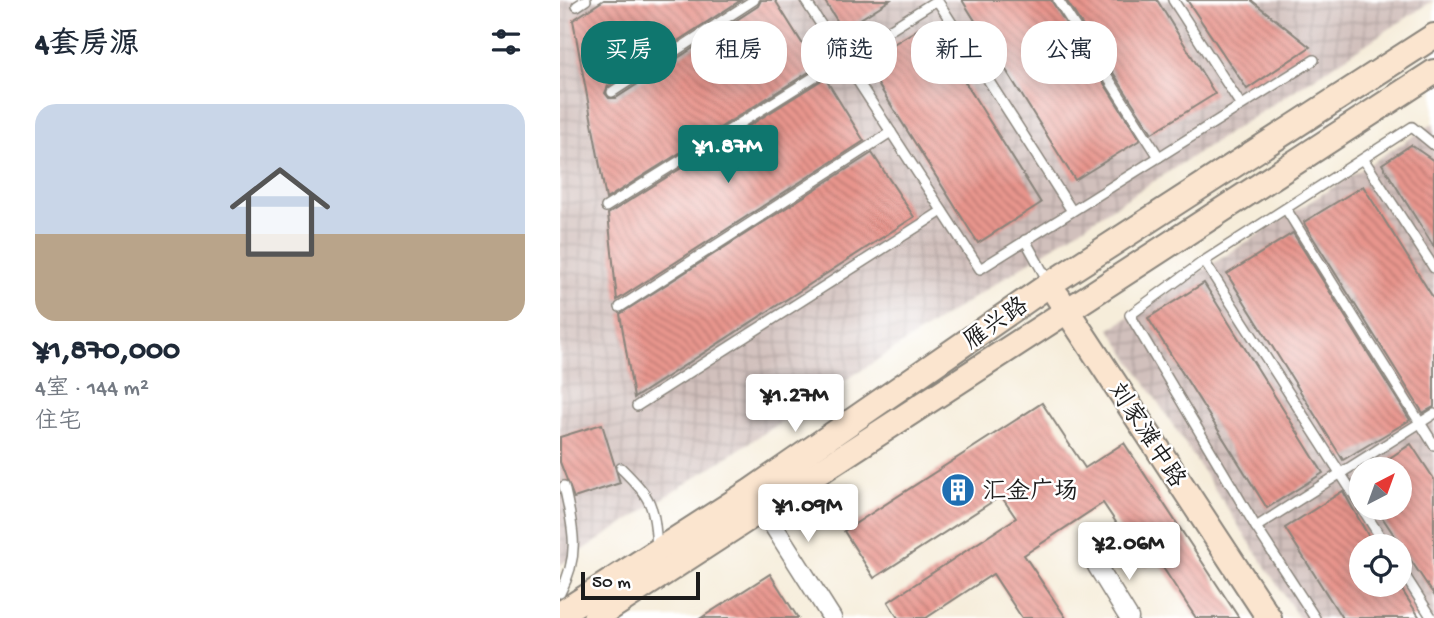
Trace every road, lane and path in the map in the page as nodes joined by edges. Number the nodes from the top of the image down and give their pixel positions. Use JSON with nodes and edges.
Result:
{"nodes":[{"id":1,"x":586,"y":0,"type":"edge"},
{"id":2,"x":754,"y":0,"type":"edge"},
{"id":3,"x":805,"y":0,"type":"edge"},
{"id":4,"x":937,"y":0,"type":"edge"},
{"id":5,"x":1058,"y":0,"type":"edge"},
{"id":6,"x":1173,"y":0,"type":"edge"},
{"id":7,"x":577,"y":6,"type":"dead end"},
{"id":8,"x":819,"y":21,"type":"edge"},
{"id":9,"x":897,"y":25,"type":"edge"},
{"id":10,"x":1434,"y":36,"type":"edge"},
{"id":11,"x":1314,"y":60,"type":"dead end"},
{"id":12,"x":1434,"y":72,"type":"edge"},
{"id":13,"x":803,"y":84,"type":"edge"},
{"id":14,"x":859,"y":84,"type":"edge"},
{"id":15,"x":612,"y":92,"type":"dead end"},
{"id":16,"x":1241,"y":105,"type":"junction"},
{"id":17,"x":891,"y":132,"type":"junction"},
{"id":18,"x":1434,"y":145,"type":"edge"},
{"id":19,"x":1158,"y":157,"type":"junction"},
{"id":20,"x":1364,"y":160,"type":"junction"},
{"id":21,"x":606,"y":208,"type":"dead end"},
{"id":22,"x":1286,"y":209,"type":"junction"},
{"id":23,"x":942,"y":211,"type":"junction"},
{"id":24,"x":1072,"y":211,"type":"junction"},
{"id":25,"x":1025,"y":240,"type":"junction"},
{"id":26,"x":1203,"y":261,"type":"junction"},
{"id":27,"x":1434,"y":268,"type":"edge"},
{"id":28,"x":1050,"y":284,"type":"junction"},
{"id":29,"x":620,"y":307,"type":"dead end"},
{"id":30,"x":1066,"y":310,"type":"junction"},
{"id":31,"x":637,"y":406,"type":"dead end"},
{"id":32,"x":1434,"y":414,"type":"edge"},
{"id":33,"x":1419,"y":423,"type":"junction"},
{"id":34,"x":1434,"y":445,"type":"edge"},
{"id":35,"x":621,"y":468,"type":"dead end"},
{"id":36,"x":1340,"y":474,"type":"junction"},
{"id":37,"x":564,"y":486,"type":"dead end"},
{"id":38,"x":1349,"y":488,"type":"edge"},
{"id":39,"x":757,"y":500,"type":"junction"},
{"id":40,"x":1256,"y":527,"type":"junction"},
{"id":41,"x":657,"y":551,"type":"junction"},
{"id":42,"x":1097,"y":566,"type":"dead end"},
{"id":43,"x":1412,"y":587,"type":"edge"},
{"id":44,"x":560,"y":593,"type":"edge"},
{"id":45,"x":560,"y":614,"type":"edge"},
{"id":46,"x":595,"y":618,"type":"edge"},
{"id":47,"x":832,"y":618,"type":"edge"},
{"id":48,"x":1129,"y":618,"type":"edge"},
{"id":49,"x":1269,"y":618,"type":"edge"},
{"id":50,"x":1315,"y":618,"type":"edge"},
{"id":51,"x":1432,"y":618,"type":"edge"}],
"edges":[{"from":1,"to":7,"type":"lane"},
{"from":2,"to":15,"type":"lane"},
{"from":3,"to":8,"type":"lane"},
{"from":4,"to":9,"type":"lane"},
{"from":4,"to":24,"type":"lane"},
{"from":5,"to":19,"type":"lane"},
{"from":6,"to":16,"type":"lane"},
{"from":10,"to":28,"type":"main road","name":"雁兴路"},
{"from":11,"to":16,"type":"lane"},
{"from":12,"to":30,"type":"main road","name":"雁兴路"},
{"from":13,"to":21,"type":"lane"},
{"from":14,"to":17,"type":"lane"},
{"from":16,"to":19,"type":"lane"},
{"from":17,"to":23,"type":"lane"},
{"from":17,"to":29,"type":"lane"},
{"from":18,"to":20,"type":"lane"},
{"from":19,"to":24,"type":"lane"},
{"from":20,"to":22,"type":"lane"},
{"from":20,"to":27,"type":"lane"},
{"from":22,"to":26,"type":"lane"},
{"from":22,"to":33,"type":"lane"},
{"from":23,"to":25,"type":"lane"},
{"from":23,"to":31,"type":"lane"},
{"from":24,"to":25,"type":"lane"},
{"from":25,"to":28,"type":"lane"},
{"from":26,"to":36,"type":"lane"},
{"from":26,"to":40,"type":"lane"},
{"from":28,"to":30,"type":"main road","name":"刘家滩中路"},
{"from":28,"to":39,"type":"main road","name":"雁兴路"},
{"from":30,"to":39,"type":"main road","name":"雁兴路"},
{"from":30,"to":49,"type":"main road","name":"刘家滩中路"},
{"from":32,"to":33,"type":"lane"},
{"from":33,"to":34,"type":"lane"},
{"from":33,"to":36,"type":"lane"},
{"from":35,"to":41,"type":"lane"},
{"from":36,"to":38,"type":"lane"},
{"from":36,"to":40,"type":"lane"},
{"from":37,"to":44,"type":"lane"},
{"from":39,"to":41,"type":"main road","name":"雁兴路"},
{"from":39,"to":46,"type":"main road","name":"雁兴路"},
{"from":39,"to":47,"type":"street"},
{"from":40,"to":50,"type":"lane"},
{"from":41,"to":45,"type":"main road","name":"雁兴路"},
{"from":42,"to":48,"type":"street"},
{"from":43,"to":51,"type":"lane"}]}
